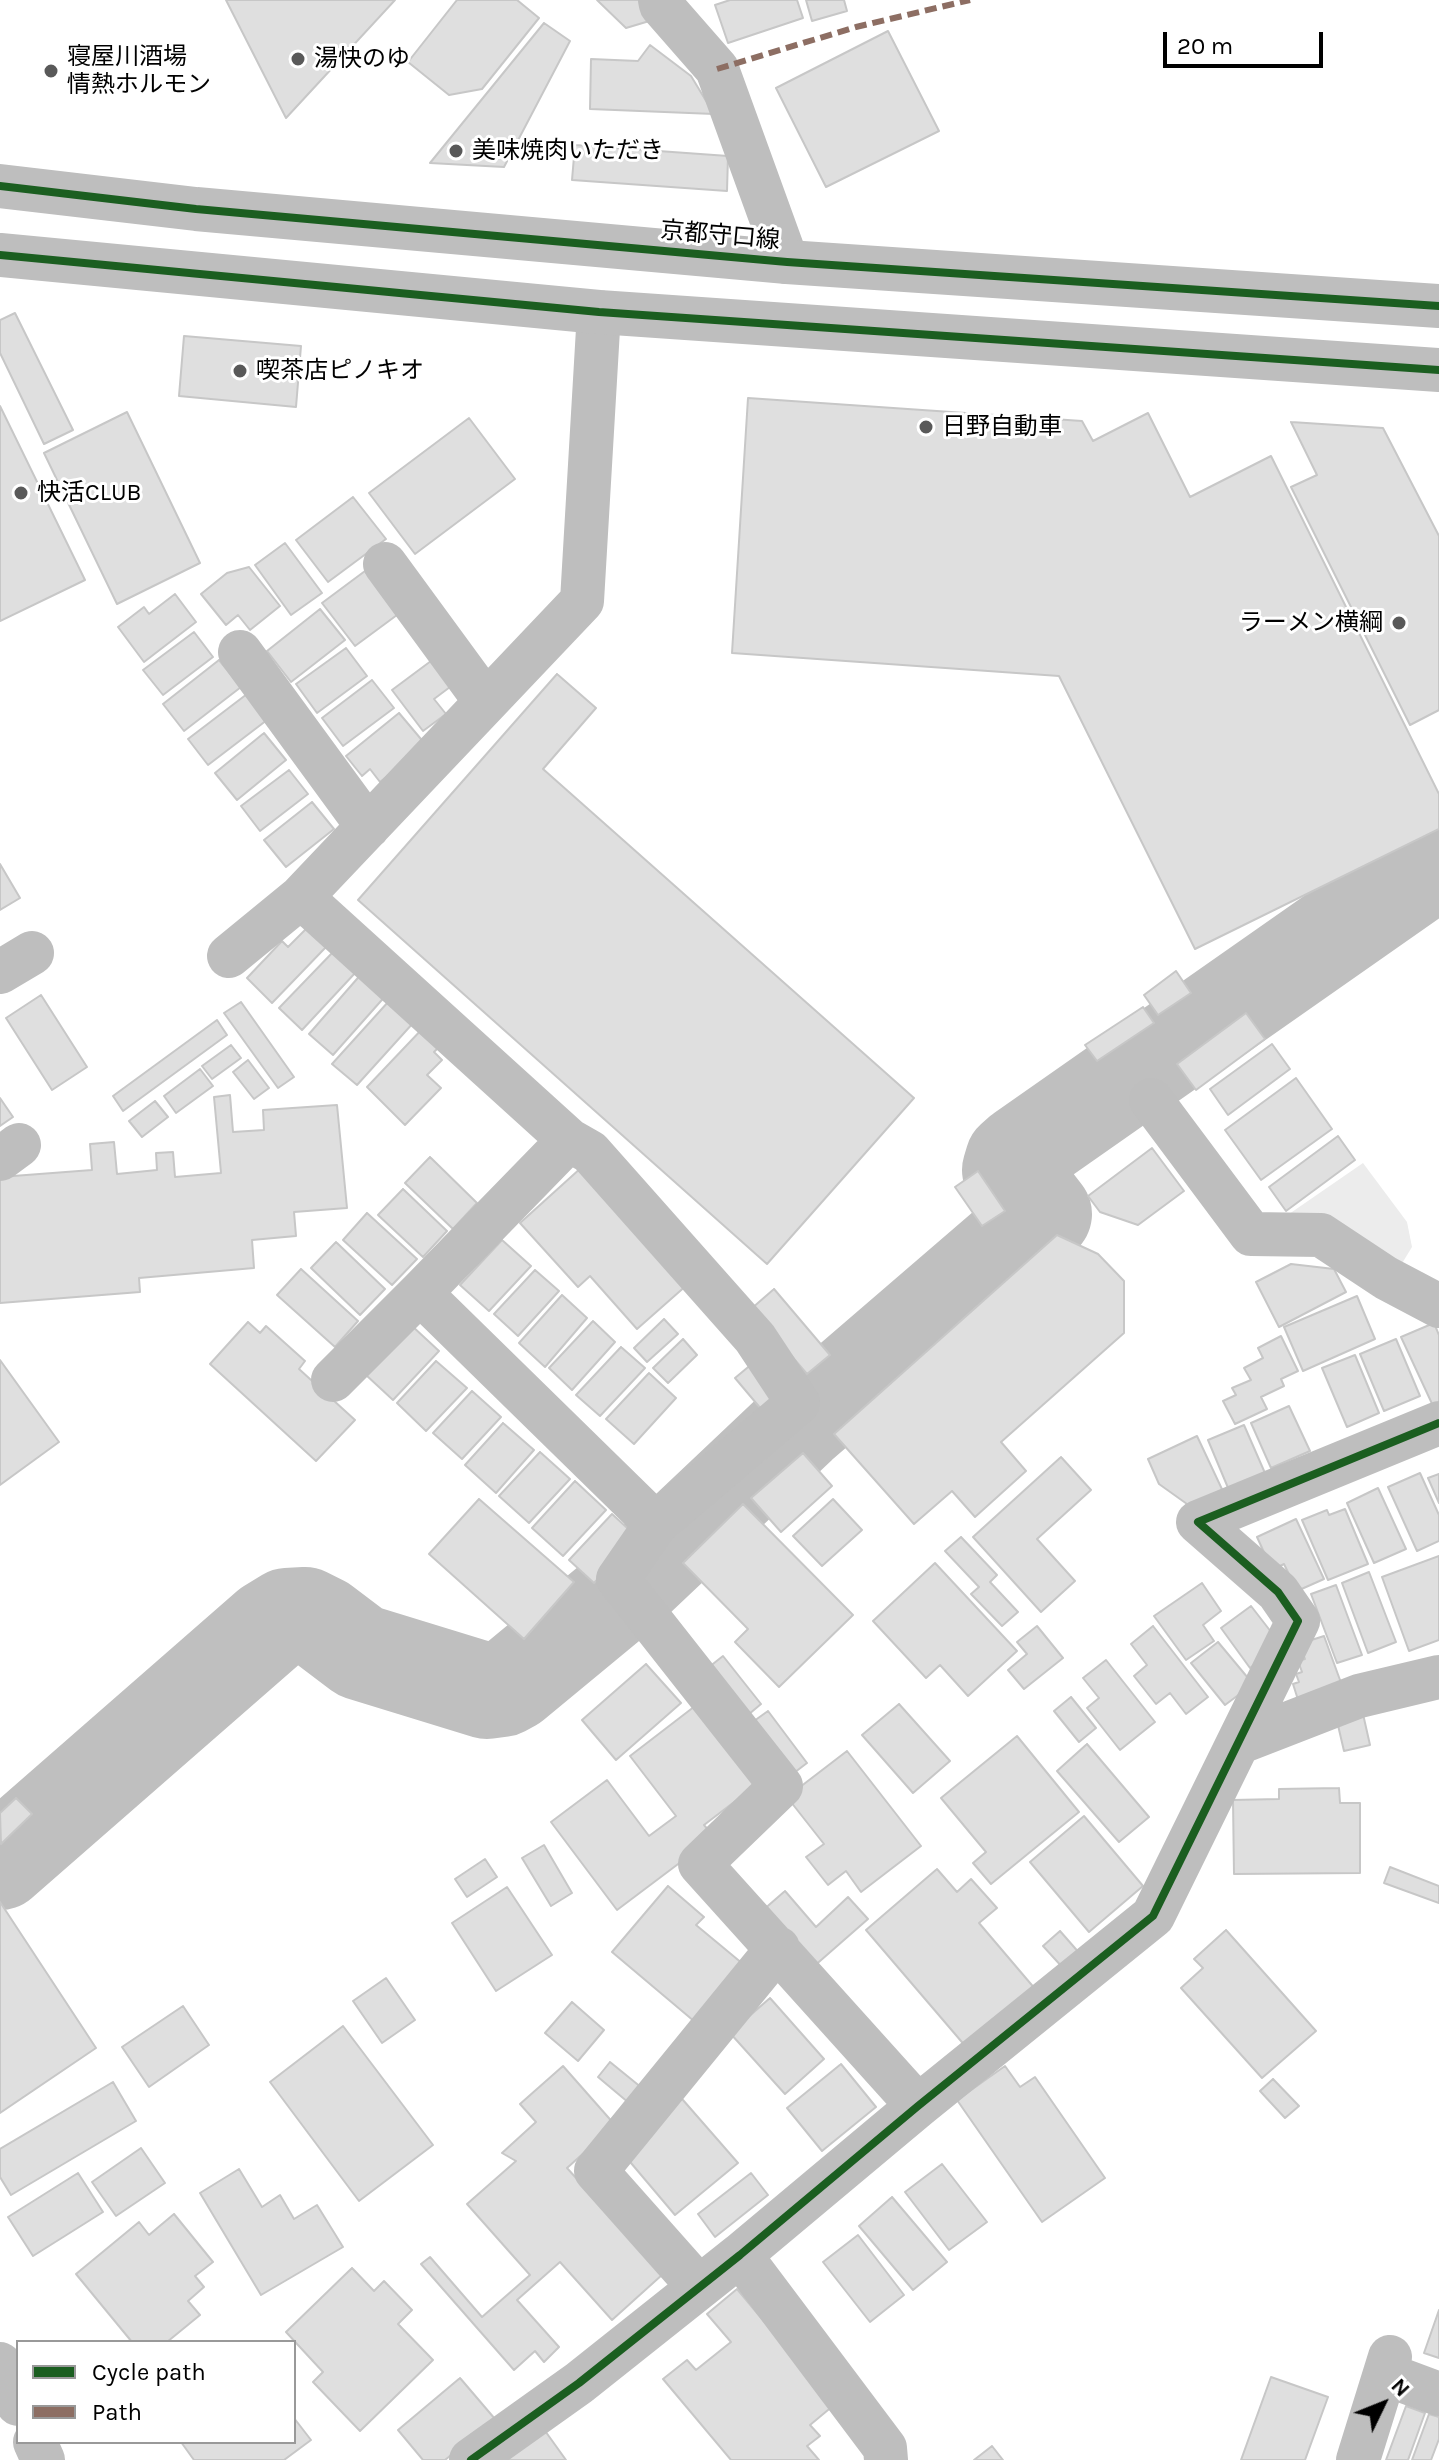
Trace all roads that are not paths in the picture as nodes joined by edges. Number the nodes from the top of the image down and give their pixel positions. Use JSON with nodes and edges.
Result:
{"nodes":[{"id":1,"x":660,"y":0,"type":"edge"},
{"id":2,"x":0,"y":186,"type":"edge"},
{"id":3,"x":0,"y":255,"type":"edge"},
{"id":4,"x":787,"y":262,"type":"junction"},
{"id":5,"x":1439,"y":306,"type":"edge"},
{"id":6,"x":599,"y":312,"type":"junction"},
{"id":7,"x":1439,"y":370,"type":"edge"},
{"id":8,"x":385,"y":564,"type":"dead end"},
{"id":9,"x":240,"y":652,"type":"dead end"},
{"id":10,"x":486,"y":702,"type":"junction"},
{"id":11,"x":368,"y":827,"type":"junction"},
{"id":12,"x":301,"y":897,"type":"junction"},
{"id":13,"x":229,"y":956,"type":"dead end"},
{"id":14,"x":1151,"y":1100,"type":"dead end"},
{"id":15,"x":569,"y":1140,"type":"junction"},
{"id":16,"x":420,"y":1293,"type":"junction"},
{"id":17,"x":1439,"y":1306,"type":"edge"},
{"id":18,"x":333,"y":1380,"type":"dead end"},
{"id":19,"x":1439,"y":1423,"type":"edge"},
{"id":20,"x":656,"y":1524,"type":"junction"},
{"id":21,"x":1439,"y":1677,"type":"edge"},
{"id":22,"x":1238,"y":1743,"type":"junction"},
{"id":23,"x":778,"y":1948,"type":"junction"},
{"id":24,"x":918,"y":2106,"type":"junction"},
{"id":25,"x":740,"y":2255,"type":"junction"},
{"id":26,"x":699,"y":2287,"type":"junction"},
{"id":27,"x":0,"y":2364,"type":"edge"},
{"id":28,"x":1439,"y":2394,"type":"edge"},
{"id":29,"x":16,"y":2400,"type":"edge"},
{"id":30,"x":471,"y":2460,"type":"edge"},
{"id":31,"x":886,"y":2460,"type":"edge"},
{"id":32,"x":1358,"y":2460,"type":"edge"}],
"edges":[{"from":1,"to":4,"type":"street"},
{"from":2,"to":4,"type":"street","name":"京都守口線"},
{"from":3,"to":6,"type":"street"},
{"from":4,"to":5,"type":"street","name":"京都守口線"},
{"from":6,"to":7,"type":"street"},
{"from":6,"to":10,"type":"street"},
{"from":8,"to":10,"type":"street"},
{"from":9,"to":11,"type":"street"},
{"from":10,"to":11,"type":"street"},
{"from":11,"to":12,"type":"street"},
{"from":12,"to":13,"type":"street"},
{"from":12,"to":15,"type":"street"},
{"from":14,"to":17,"type":"street"},
{"from":15,"to":16,"type":"street"},
{"from":15,"to":20,"type":"street"},
{"from":16,"to":18,"type":"street"},
{"from":16,"to":20,"type":"street"},
{"from":19,"to":22,"type":"street"},
{"from":20,"to":23,"type":"street"},
{"from":21,"to":22,"type":"street"},
{"from":22,"to":24,"type":"street"},
{"from":23,"to":24,"type":"street"},
{"from":23,"to":26,"type":"street"},
{"from":24,"to":25,"type":"street"},
{"from":25,"to":26,"type":"street"},
{"from":25,"to":31,"type":"street"},
{"from":26,"to":30,"type":"street"},
{"from":27,"to":29,"type":"street"},
{"from":28,"to":32,"type":"street"}]}
